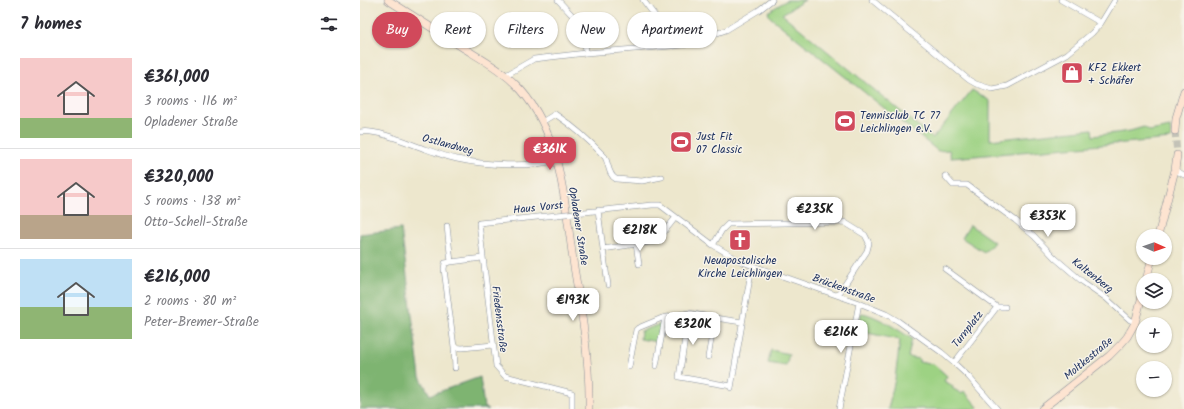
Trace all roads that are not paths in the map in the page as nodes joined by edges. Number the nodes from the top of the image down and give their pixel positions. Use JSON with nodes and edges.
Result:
{"nodes":[{"id":1,"x":388,"y":0,"type":"edge"},
{"id":2,"x":558,"y":0,"type":"edge"},
{"id":3,"x":643,"y":0,"type":"edge"},
{"id":4,"x":772,"y":0,"type":"edge"},
{"id":5,"x":872,"y":0,"type":"edge"},
{"id":6,"x":1061,"y":0,"type":"edge"},
{"id":7,"x":1115,"y":0,"type":"edge"},
{"id":8,"x":652,"y":12,"type":"edge"},
{"id":9,"x":1101,"y":23,"type":"junction"},
{"id":10,"x":717,"y":33,"type":"edge"},
{"id":11,"x":650,"y":48,"type":"edge"},
{"id":12,"x":586,"y":53,"type":"junction"},
{"id":13,"x":506,"y":76,"type":"junction"},
{"id":14,"x":1184,"y":91,"type":"edge"},
{"id":15,"x":1182,"y":105,"type":"edge"},
{"id":16,"x":542,"y":122,"type":"junction"},
{"id":17,"x":1175,"y":131,"type":"tunnel mouth"},
{"id":18,"x":360,"y":132,"type":"edge"},
{"id":19,"x":1177,"y":155,"type":"tunnel mouth"},
{"id":20,"x":557,"y":160,"type":"junction"},
{"id":21,"x":1175,"y":170,"type":"junction"},
{"id":22,"x":1184,"y":175,"type":"edge"},
{"id":23,"x":946,"y":176,"type":"dead end"},
{"id":24,"x":662,"y":177,"type":"dead end"},
{"id":25,"x":598,"y":210,"type":"junction"},
{"id":26,"x":669,"y":211,"type":"joint"},
{"id":27,"x":676,"y":217,"type":"junction"},
{"id":28,"x":479,"y":223,"type":"joint"},
{"id":29,"x":447,"y":226,"type":"dead end"},
{"id":30,"x":1160,"y":229,"type":"edge"},
{"id":31,"x":636,"y":244,"type":"junction"},
{"id":32,"x":713,"y":245,"type":"junction"},
{"id":33,"x":603,"y":249,"type":"junction"},
{"id":34,"x":482,"y":258,"type":"junction"},
{"id":35,"x":451,"y":262,"type":"junction"},
{"id":36,"x":639,"y":264,"type":"dead end"},
{"id":37,"x":752,"y":266,"type":"junction"},
{"id":38,"x":945,"y":269,"type":"dead end"},
{"id":39,"x":608,"y":285,"type":"dead end"},
{"id":40,"x":838,"y":295,"type":"junction"},
{"id":41,"x":859,"y":303,"type":"junction"},
{"id":42,"x":997,"y":307,"type":"junction"},
{"id":43,"x":1004,"y":307,"type":"dead end"},
{"id":44,"x":1138,"y":309,"type":"edge"},
{"id":45,"x":689,"y":313,"type":"junction"},
{"id":46,"x":665,"y":318,"type":"junction"},
{"id":47,"x":715,"y":318,"type":"junction"},
{"id":48,"x":742,"y":322,"type":"junction"},
{"id":49,"x":1135,"y":322,"type":"junction"},
{"id":50,"x":493,"y":345,"type":"junction"},
{"id":51,"x":454,"y":346,"type":"junction"},
{"id":52,"x":708,"y":357,"type":"dead end"},
{"id":53,"x":954,"y":362,"type":"junction"},
{"id":54,"x":656,"y":366,"type":"dead end"},
{"id":55,"x":629,"y":367,"type":"dead end"},
{"id":56,"x":455,"y":368,"type":"dead end"},
{"id":57,"x":572,"y":409,"type":"edge"},
{"id":58,"x":589,"y":409,"type":"edge"},
{"id":59,"x":839,"y":409,"type":"edge"},
{"id":60,"x":996,"y":409,"type":"edge"},
{"id":61,"x":1042,"y":409,"type":"edge"}],
"edges":[{"from":1,"to":13,"type":"main road","name":"Opladener Straße"},
{"from":2,"to":12,"type":"street"},
{"from":3,"to":8,"type":"street"},
{"from":4,"to":10,"type":"street"},
{"from":5,"to":9,"type":"street"},
{"from":6,"to":9,"type":"street"},
{"from":7,"to":9,"type":"street"},
{"from":11,"to":12,"type":"street"},
{"from":12,"to":13,"type":"street"},
{"from":13,"to":16,"type":"main road","name":"Opladener Straße"},
{"from":14,"to":15,"type":"main road"},
{"from":15,"to":17,"type":"main road"},
{"from":16,"to":20,"type":"main road","name":"Opladener Straße"},
{"from":16,"to":24,"type":"street"},
{"from":18,"to":20,"type":"street","name":"Ostlandweg"},
{"from":19,"to":21,"type":"main road"},
{"from":20,"to":58,"type":"main road","name":"Opladener Straße"},
{"from":21,"to":22,"type":"street"},
{"from":21,"to":30,"type":"main road"},
{"from":23,"to":49,"type":"street","name":"Kaltenberg"},
{"from":25,"to":26,"type":"street","name":"Haus Vorst"},
{"from":25,"to":28,"type":"street","name":"Haus Vorst","bridge":true},
{"from":25,"to":33,"type":"street"},
{"from":26,"to":27,"type":"street","name":"Brückenstraße"},
{"from":27,"to":31,"type":"street"},
{"from":27,"to":32,"type":"street","name":"Brückenstraße"},
{"from":28,"to":34,"type":"street","name":"Friedensstraße"},
{"from":29,"to":35,"type":"street"},
{"from":31,"to":33,"type":"street"},
{"from":31,"to":36,"type":"street"},
{"from":32,"to":37,"type":"street","name":"Brückenstraße"},
{"from":32,"to":40,"type":"street"},
{"from":33,"to":39,"type":"street"},
{"from":34,"to":35,"type":"street"},
{"from":34,"to":50,"type":"street","name":"Friedensstraße"},
{"from":35,"to":51,"type":"street"},
{"from":37,"to":40,"type":"street","name":"Brückenstraße"},
{"from":37,"to":48,"type":"street"},
{"from":38,"to":42,"type":"street","name":"Turnplatz"},
{"from":40,"to":41,"type":"street","name":"Brückenstraße"},
{"from":41,"to":53,"type":"street","name":"Brückenstraße"},
{"from":41,"to":59,"type":"street"},
{"from":42,"to":43,"type":"street","name":"Turnplatz"},
{"from":42,"to":53,"type":"street","name":"Turnplatz"},
{"from":44,"to":49,"type":"main road","name":"Moltkestraße"},
{"from":45,"to":46,"type":"street"},
{"from":45,"to":47,"type":"street"},
{"from":45,"to":48,"type":"street"},
{"from":46,"to":54,"type":"street"},
{"from":46,"to":55,"type":"street"},
{"from":47,"to":48,"type":"street"},
{"from":47,"to":52,"type":"street"},
{"from":49,"to":61,"type":"main road","name":"Moltkestraße"},
{"from":50,"to":51,"type":"street"},
{"from":50,"to":57,"type":"street","name":"Friedensstraße"},
{"from":51,"to":56,"type":"street"},
{"from":53,"to":60,"type":"street","name":"Brückenstraße"}]}
